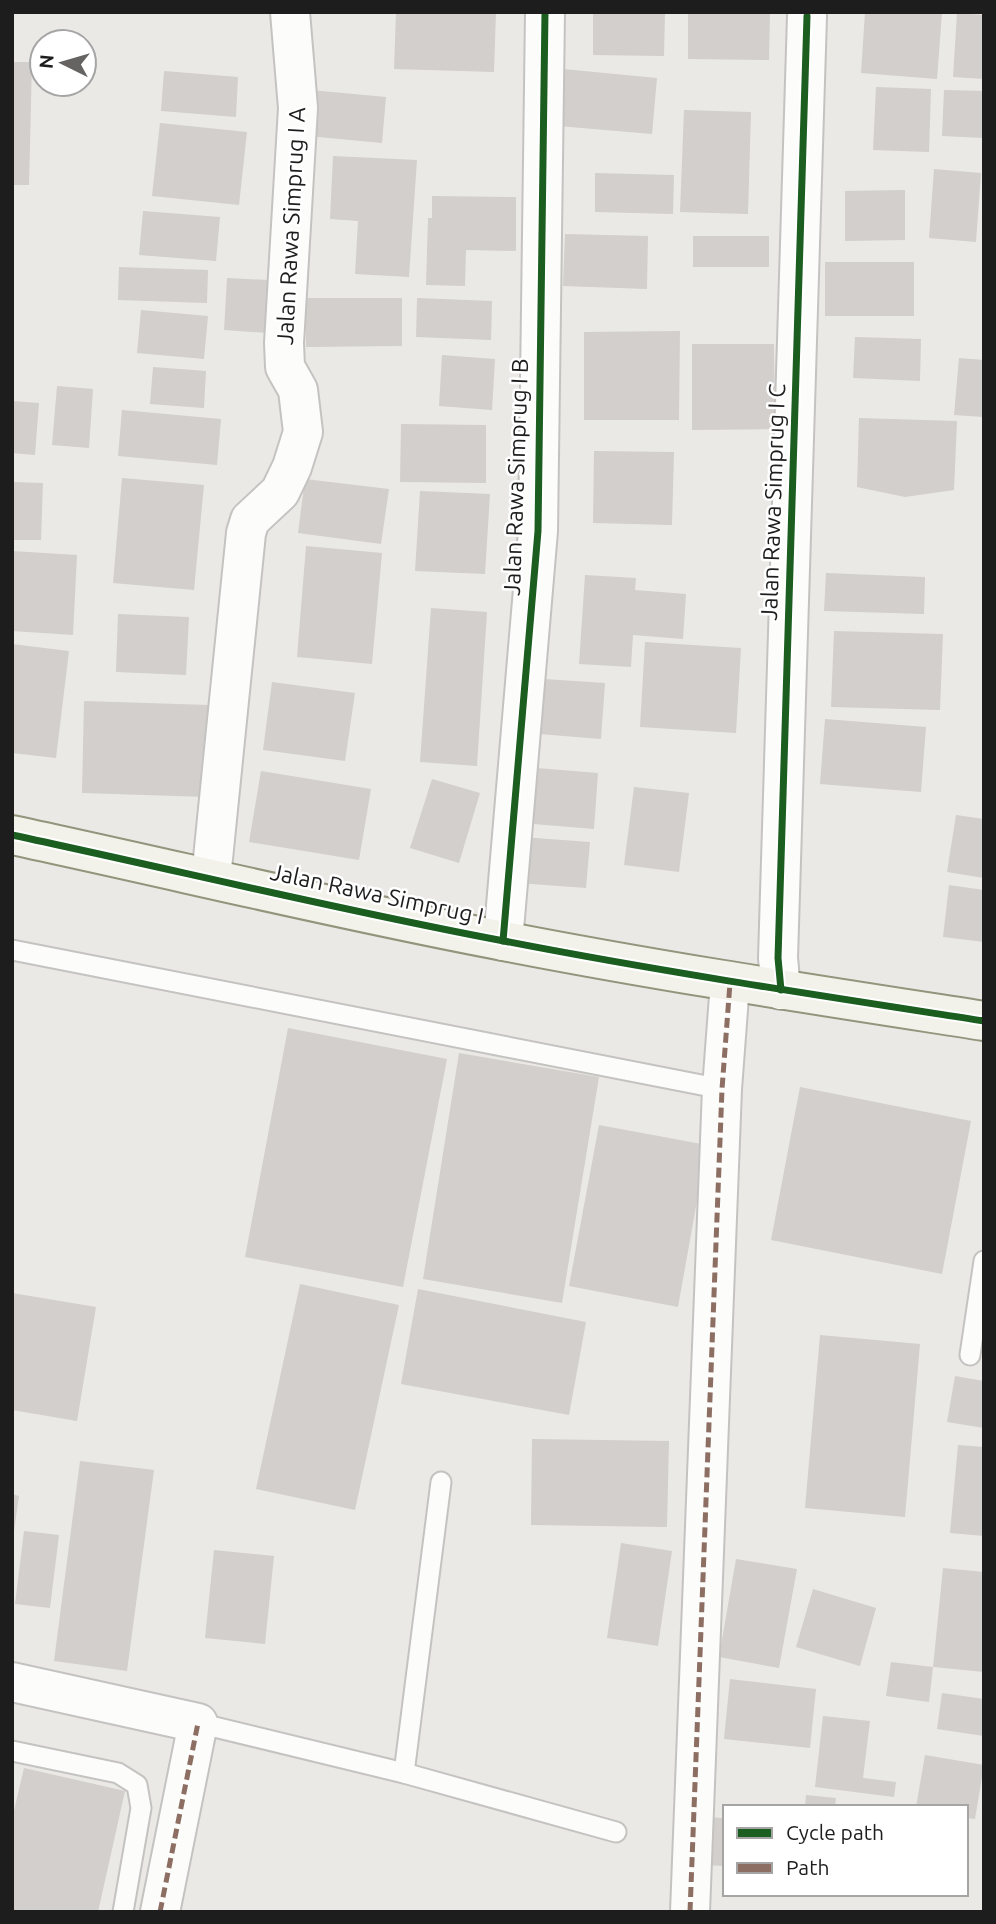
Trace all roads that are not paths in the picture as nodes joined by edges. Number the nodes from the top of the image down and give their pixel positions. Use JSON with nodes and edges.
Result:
{"nodes":[{"id":1,"x":290,"y":12,"type":"edge"},
{"id":2,"x":545,"y":12,"type":"edge"},
{"id":3,"x":807,"y":16,"type":"dead end"},
{"id":4,"x":12,"y":835,"type":"edge"},
{"id":5,"x":211,"y":878,"type":"junction"},
{"id":6,"x":503,"y":941,"type":"junction"},
{"id":7,"x":12,"y":950,"type":"edge"},
{"id":8,"x":730,"y":983,"type":"junction"},
{"id":9,"x":781,"y":990,"type":"junction"},
{"id":10,"x":984,"y":1021,"type":"edge"},
{"id":11,"x":722,"y":1088,"type":"junction"},
{"id":12,"x":984,"y":1261,"type":"edge"},
{"id":13,"x":970,"y":1354,"type":"dead end"},
{"id":14,"x":441,"y":1482,"type":"dead end"},
{"id":15,"x":12,"y":1682,"type":"edge"},
{"id":16,"x":198,"y":1723,"type":"junction"},
{"id":17,"x":12,"y":1751,"type":"edge"},
{"id":18,"x":404,"y":1773,"type":"junction"},
{"id":19,"x":616,"y":1832,"type":"dead end"},
{"id":20,"x":123,"y":1912,"type":"edge"},
{"id":21,"x":160,"y":1912,"type":"edge"},
{"id":22,"x":690,"y":1912,"type":"edge"}],
"edges":[{"from":1,"to":5,"type":"street","name":"Jalan Rawa Simprug I A"},
{"from":2,"to":6,"type":"street","name":"Jalan Rawa Simprug I B"},
{"from":3,"to":9,"type":"street","name":"Jalan Rawa Simprug I C"},
{"from":4,"to":5,"type":"street","name":"Jalan Rawa Simprug I"},
{"from":5,"to":6,"type":"street","name":"Jalan Rawa Simprug I"},
{"from":6,"to":8,"type":"street","name":"Jalan Rawa Simprug I"},
{"from":7,"to":11,"type":"lane"},
{"from":8,"to":9,"type":"street","name":"Jalan Rawa Simprug I"},
{"from":8,"to":11,"type":"street"},
{"from":9,"to":10,"type":"street","name":"Jalan Rawa Simprug I"},
{"from":11,"to":22,"type":"street"},
{"from":12,"to":13,"type":"lane"},
{"from":14,"to":18,"type":"lane"},
{"from":15,"to":16,"type":"street"},
{"from":16,"to":18,"type":"lane"},
{"from":16,"to":21,"type":"street"},
{"from":17,"to":20,"type":"lane"},
{"from":18,"to":19,"type":"lane"}]}
